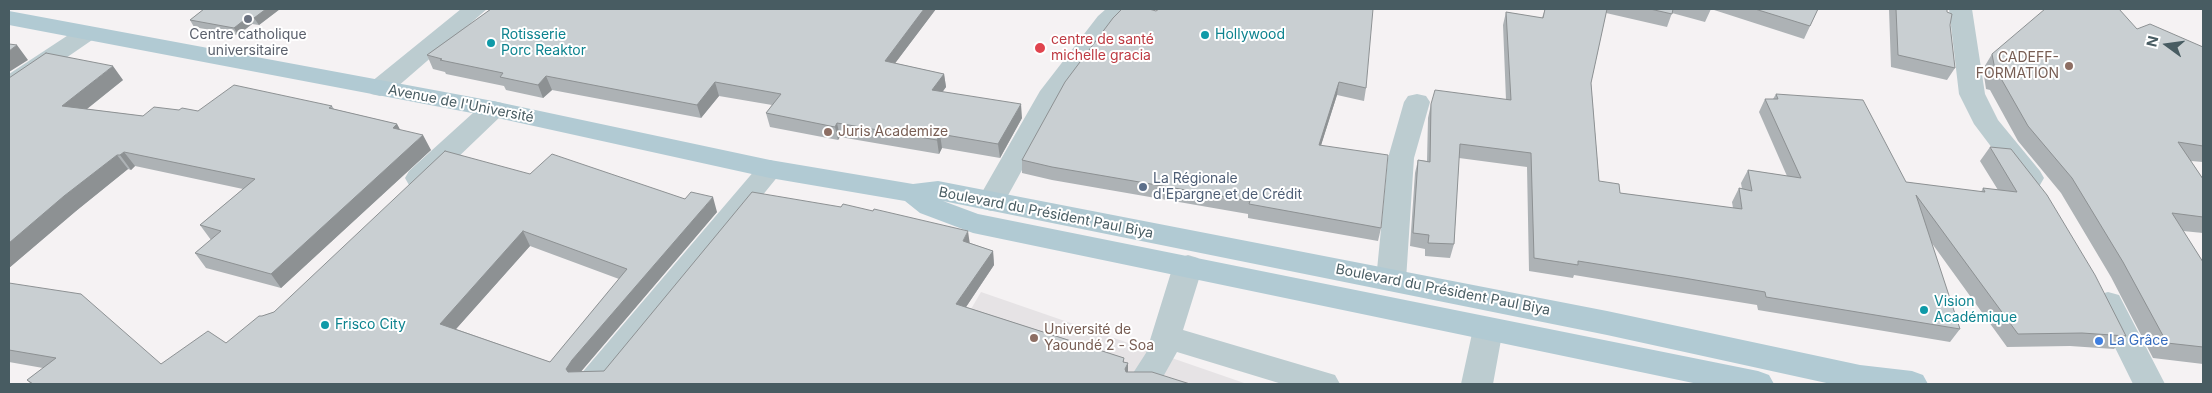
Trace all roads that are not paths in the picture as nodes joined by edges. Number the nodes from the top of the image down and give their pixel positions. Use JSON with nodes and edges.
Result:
{"nodes":[{"id":1,"x":475,"y":9,"type":"edge"},
{"id":2,"x":1960,"y":9,"type":"edge"},
{"id":3,"x":1108,"y":13,"type":"edge"},
{"id":4,"x":9,"y":18,"type":"edge"},
{"id":5,"x":87,"y":33,"type":"junction"},
{"id":6,"x":9,"y":85,"type":"edge"},
{"id":7,"x":380,"y":88,"type":"junction"},
{"id":8,"x":1417,"y":102,"type":"dead end"},
{"id":9,"x":493,"y":109,"type":"junction"},
{"id":10,"x":770,"y":169,"type":"junction"},
{"id":11,"x":913,"y":193,"type":"junction"},
{"id":12,"x":2043,"y":194,"type":"edge"},
{"id":13,"x":400,"y":196,"type":"edge"},
{"id":14,"x":991,"y":201,"type":"junction"},
{"id":15,"x":1188,"y":266,"type":"junction"},
{"id":16,"x":2094,"y":278,"type":"edge"},
{"id":17,"x":1391,"y":280,"type":"junction"},
{"id":18,"x":1488,"y":329,"type":"junction"},
{"id":19,"x":1166,"y":337,"type":"junction"},
{"id":20,"x":1724,"y":348,"type":"junction"},
{"id":21,"x":1747,"y":383,"type":"edge"},
{"id":22,"x":591,"y":384,"type":"edge"},
{"id":23,"x":1142,"y":384,"type":"edge"},
{"id":24,"x":1324,"y":384,"type":"edge"},
{"id":25,"x":1477,"y":384,"type":"edge"},
{"id":26,"x":1912,"y":384,"type":"edge"},
{"id":27,"x":2149,"y":384,"type":"edge"}],
"edges":[{"from":1,"to":7,"type":"street"},
{"from":2,"to":12,"type":"street"},
{"from":3,"to":14,"type":"street"},
{"from":4,"to":5,"type":"main road","name":"Avenue de l'Université"},
{"from":5,"to":6,"type":"street"},
{"from":5,"to":7,"type":"main road","name":"Avenue de l'Université"},
{"from":7,"to":9,"type":"main road","name":"Avenue de l'Université"},
{"from":8,"to":17,"type":"street"},
{"from":9,"to":10,"type":"main road","name":"Avenue de l'Université"},
{"from":9,"to":13,"type":"street"},
{"from":10,"to":11,"type":"main road","name":"Avenue de l'Université"},
{"from":10,"to":22,"type":"street"},
{"from":11,"to":14,"type":"main road","name":"Boulevard du Président Paul Biya"},
{"from":11,"to":15,"type":"main road","name":"Boulevard du Président Paul Biya"},
{"from":14,"to":17,"type":"main road","name":"Boulevard du Président Paul Biya"},
{"from":15,"to":18,"type":"main road","name":"Boulevard du Président Paul Biya"},
{"from":15,"to":19,"type":"street"},
{"from":16,"to":27,"type":"street"},
{"from":17,"to":20,"type":"main road","name":"Boulevard du Président Paul Biya"},
{"from":18,"to":21,"type":"main road","name":"Boulevard du Président Paul Biya"},
{"from":18,"to":25,"type":"street"},
{"from":19,"to":23,"type":"street"},
{"from":19,"to":24,"type":"street"},
{"from":20,"to":21,"type":"street"},
{"from":20,"to":26,"type":"main road","name":"Boulevard du Président Paul Biya"}]}
